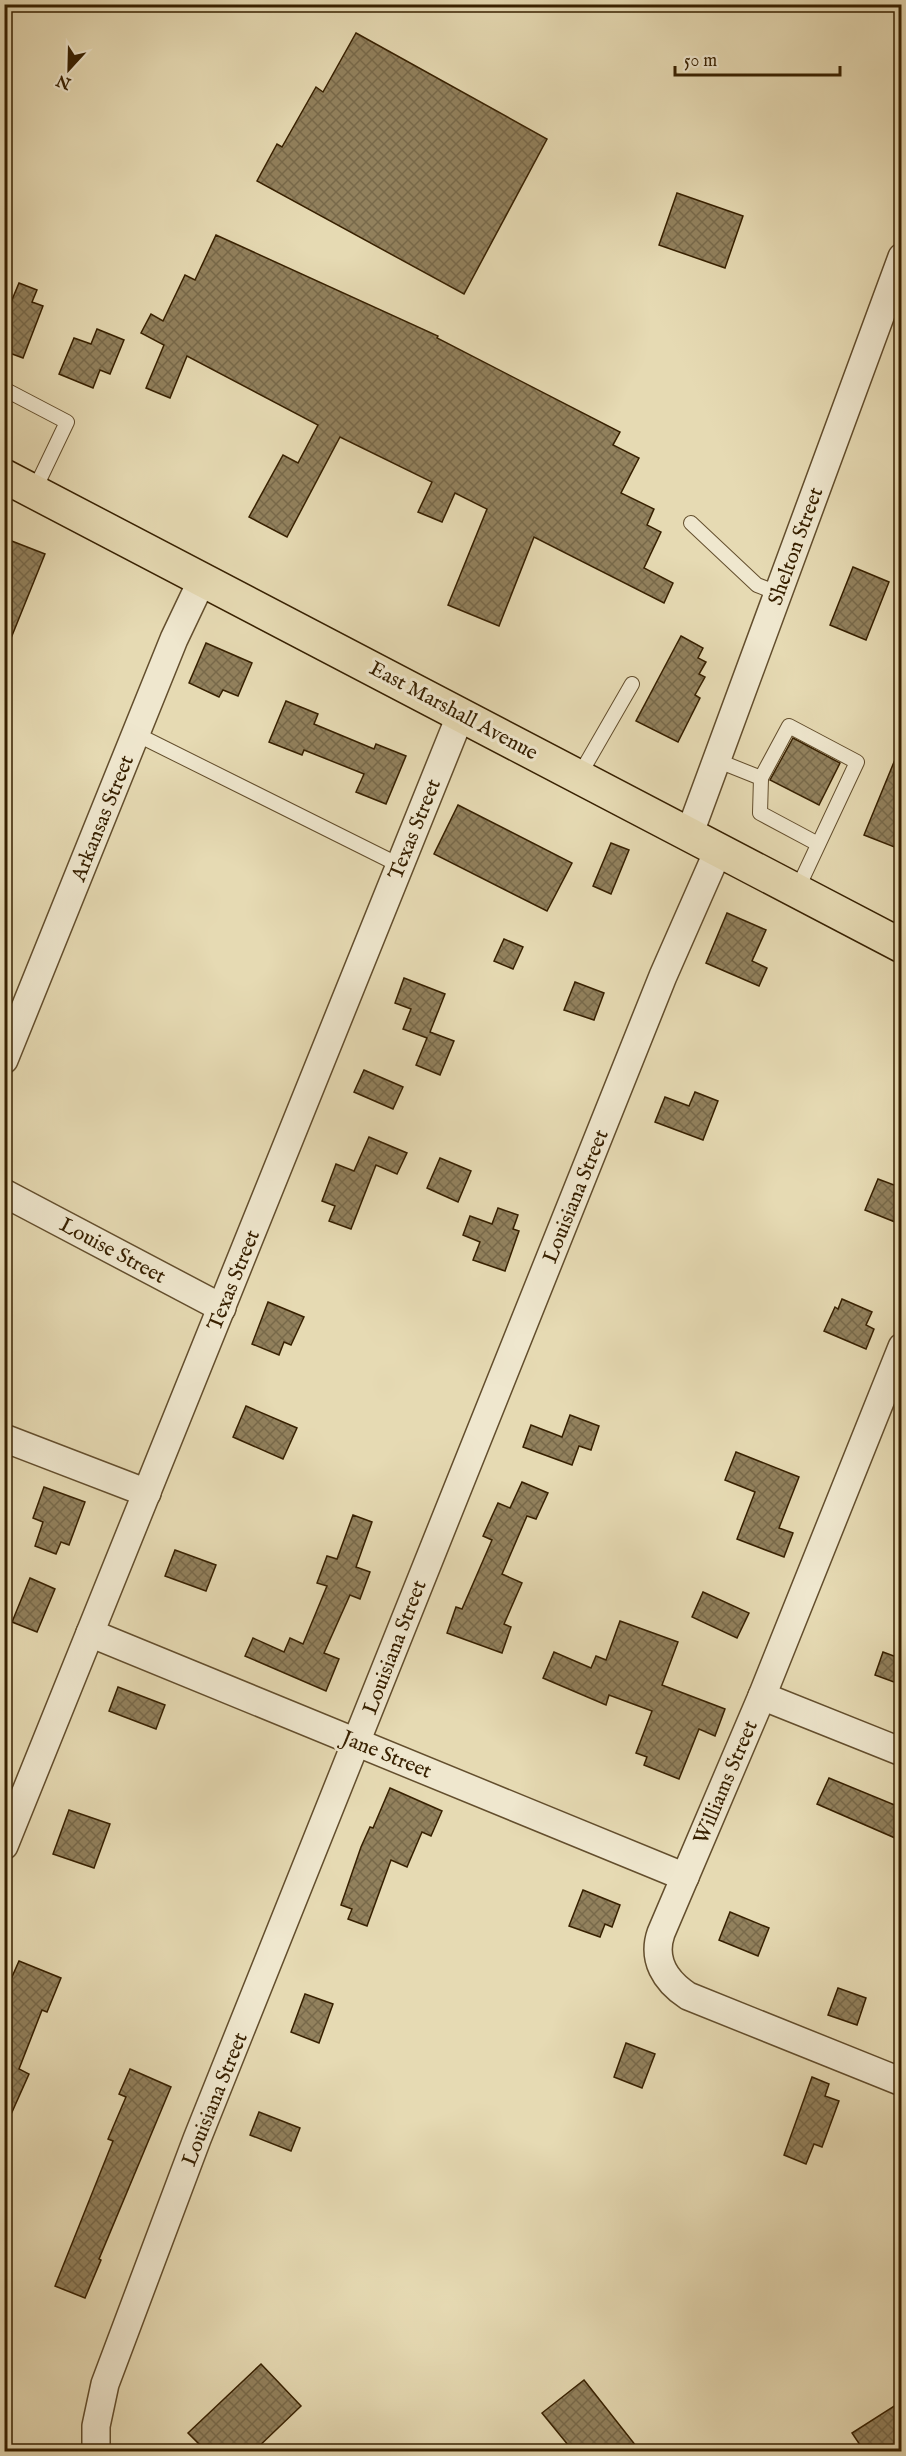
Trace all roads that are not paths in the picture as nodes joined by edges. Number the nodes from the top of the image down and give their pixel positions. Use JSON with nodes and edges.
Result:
{"nodes":[{"id":1,"x":902,"y":257,"type":"edge"},
{"id":2,"x":5,"y":390,"type":"edge"},
{"id":3,"x":4,"y":476,"type":"edge"},
{"id":4,"x":34,"y":491,"type":"junction"},
{"id":5,"x":691,"y":523,"type":"dead end"},
{"id":6,"x":203,"y":579,"type":"junction"},
{"id":7,"x":778,"y":593,"type":"junction"},
{"id":8,"x":632,"y":684,"type":"dead end"},
{"id":9,"x":461,"y":714,"type":"junction"},
{"id":10,"x":136,"y":734,"type":"junction"},
{"id":11,"x":716,"y":760,"type":"junction"},
{"id":12,"x":579,"y":776,"type":"junction"},
{"id":13,"x":761,"y":778,"type":"junction"},
{"id":14,"x":689,"y":835,"type":"junction"},
{"id":15,"x":818,"y":844,"type":"junction"},
{"id":16,"x":718,"y":851,"type":"junction"},
{"id":17,"x":399,"y":865,"type":"junction"},
{"id":18,"x":796,"y":892,"type":"junction"},
{"id":19,"x":902,"y":946,"type":"edge"},
{"id":20,"x":4,"y":1060,"type":"edge"},
{"id":21,"x":4,"y":1193,"type":"edge"},
{"id":22,"x":222,"y":1308,"type":"junction"},
{"id":23,"x":902,"y":1347,"type":"edge"},
{"id":24,"x":4,"y":1438,"type":"edge"},
{"id":25,"x":147,"y":1493,"type":"junction"},
{"id":26,"x":90,"y":1632,"type":"junction"},
{"id":27,"x":762,"y":1696,"type":"junction"},
{"id":28,"x":357,"y":1741,"type":"junction"},
{"id":29,"x":902,"y":1752,"type":"edge"},
{"id":30,"x":4,"y":1846,"type":"edge"},
{"id":31,"x":685,"y":1876,"type":"junction"},
{"id":32,"x":902,"y":2082,"type":"edge"},
{"id":33,"x":96,"y":2451,"type":"edge"}],
"edges":[{"from":1,"to":7,"type":"street","name":"Shelton Street"},
{"from":2,"to":4,"type":"lane"},
{"from":3,"to":4,"type":"main road","name":"East Marshall Avenue"},
{"from":4,"to":6,"type":"main road","name":"East Marshall Avenue"},
{"from":5,"to":7,"type":"lane"},
{"from":6,"to":9,"type":"main road","name":"East Marshall Avenue"},
{"from":6,"to":10,"type":"street","name":"Arkansas Street"},
{"from":7,"to":11,"type":"street","name":"Shelton Street"},
{"from":8,"to":12,"type":"lane"},
{"from":9,"to":12,"type":"main road","name":"East Marshall Avenue"},
{"from":9,"to":17,"type":"street","name":"Texas Street"},
{"from":10,"to":17,"type":"lane"},
{"from":10,"to":20,"type":"street","name":"Arkansas Street"},
{"from":11,"to":13,"type":"lane"},
{"from":11,"to":14,"type":"street","name":"Shelton Street"},
{"from":12,"to":14,"type":"main road","name":"East Marshall Avenue"},
{"from":13,"to":15,"type":"lane"},
{"from":13,"to":15,"type":"lane"},
{"from":14,"to":16,"type":"main road","name":"East Marshall Avenue"},
{"from":15,"to":18,"type":"lane"},
{"from":16,"to":18,"type":"main road","name":"East Marshall Avenue"},
{"from":16,"to":28,"type":"street","name":"Louisiana Street"},
{"from":17,"to":22,"type":"street","name":"Texas Street"},
{"from":18,"to":19,"type":"main road","name":"East Marshall Avenue"},
{"from":21,"to":22,"type":"street","name":"Louise Street"},
{"from":22,"to":25,"type":"street","name":"Texas Street"},
{"from":23,"to":27,"type":"street","name":"Williams Street"},
{"from":24,"to":25,"type":"street"},
{"from":25,"to":26,"type":"street","name":"Texas Street"},
{"from":26,"to":28,"type":"street","name":"Jane Street"},
{"from":26,"to":30,"type":"street","name":"Texas Street"},
{"from":27,"to":29,"type":"street"},
{"from":27,"to":31,"type":"street","name":"Williams Street"},
{"from":28,"to":31,"type":"street","name":"Jane Street"},
{"from":28,"to":33,"type":"street","name":"Louisiana Street"},
{"from":31,"to":32,"type":"street","name":"Williams Street"}]}
